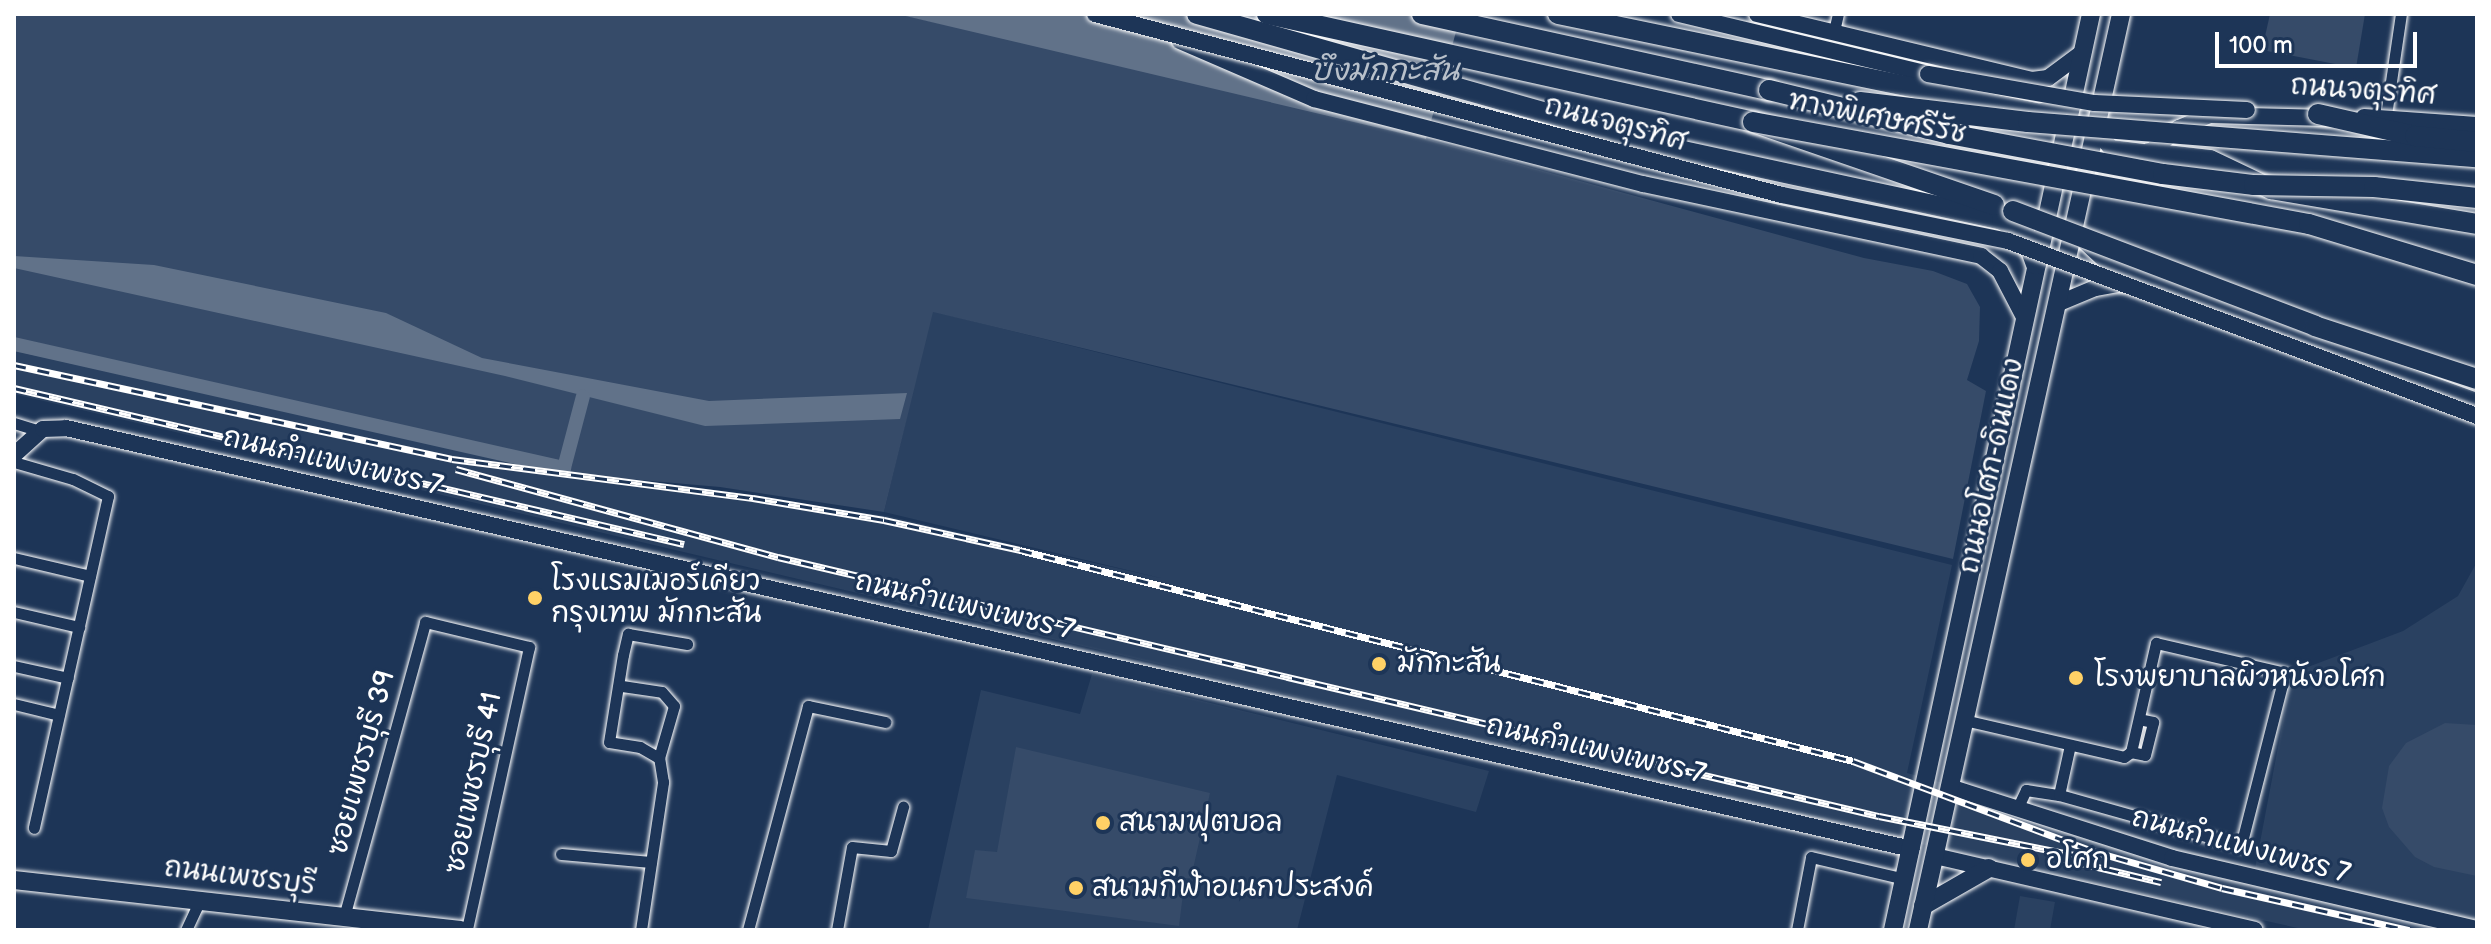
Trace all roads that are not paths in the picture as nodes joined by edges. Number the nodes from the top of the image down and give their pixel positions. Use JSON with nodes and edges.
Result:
{"nodes":[{"id":1,"x":1095,"y":14,"type":"edge"},
{"id":2,"x":1197,"y":14,"type":"edge"},
{"id":3,"x":1267,"y":14,"type":"edge"},
{"id":4,"x":1422,"y":14,"type":"edge"},
{"id":5,"x":1558,"y":14,"type":"edge"},
{"id":6,"x":1679,"y":14,"type":"edge"},
{"id":7,"x":1757,"y":14,"type":"edge"},
{"id":8,"x":1838,"y":14,"type":"edge"},
{"id":9,"x":2091,"y":14,"type":"edge"},
{"id":10,"x":2121,"y":14,"type":"edge"},
{"id":11,"x":2401,"y":14,"type":"edge"},
{"id":12,"x":1155,"y":31,"type":"junction"},
{"id":13,"x":1834,"y":31,"type":"junction"},
{"id":14,"x":2083,"y":52,"type":"junction"},
{"id":15,"x":1769,"y":90,"type":"junction"},
{"id":16,"x":2071,"y":105,"type":"junction"},
{"id":17,"x":2318,"y":114,"type":"junction"},
{"id":18,"x":2097,"y":119,"type":"junction"},
{"id":19,"x":1753,"y":122,"type":"junction"},
{"id":20,"x":2385,"y":122,"type":"junction"},
{"id":21,"x":2477,"y":127,"type":"edge"},
{"id":22,"x":2477,"y":142,"type":"edge"},
{"id":23,"x":2149,"y":153,"type":"junction"},
{"id":24,"x":2477,"y":157,"type":"edge"},
{"id":25,"x":2477,"y":198,"type":"edge"},
{"id":26,"x":2477,"y":224,"type":"edge"},
{"id":27,"x":2073,"y":230,"type":"junction"},
{"id":28,"x":2036,"y":264,"type":"junction"},
{"id":29,"x":2477,"y":275,"type":"edge"},
{"id":30,"x":2145,"y":279,"type":"junction"},
{"id":31,"x":2057,"y":304,"type":"junction"},
{"id":32,"x":2025,"y":319,"type":"junction"},
{"id":33,"x":2477,"y":379,"type":"edge"},
{"id":34,"x":2477,"y":401,"type":"edge"},
{"id":35,"x":2477,"y":416,"type":"edge"},
{"id":36,"x":14,"y":423,"type":"edge"},
{"id":37,"x":41,"y":431,"type":"junction"},
{"id":38,"x":14,"y":455,"type":"edge"},
{"id":39,"x":14,"y":462,"type":"edge"},
{"id":40,"x":14,"y":558,"type":"edge"},
{"id":41,"x":90,"y":576,"type":"junction"},
{"id":42,"x":14,"y":612,"type":"edge"},
{"id":43,"x":79,"y":627,"type":"junction"},
{"id":44,"x":687,"y":644,"type":"dead end"},
{"id":45,"x":529,"y":647,"type":"joint"},
{"id":46,"x":14,"y":666,"type":"edge"},
{"id":47,"x":68,"y":678,"type":"junction"},
{"id":48,"x":622,"y":686,"type":"junction"},
{"id":49,"x":14,"y":704,"type":"edge"},
{"id":50,"x":59,"y":715,"type":"junction"},
{"id":51,"x":1964,"y":720,"type":"junction"},
{"id":52,"x":885,"y":722,"type":"dead end"},
{"id":53,"x":2070,"y":745,"type":"junction"},
{"id":54,"x":659,"y":758,"type":"junction"},
{"id":55,"x":1950,"y":787,"type":"junction"},
{"id":56,"x":2059,"y":795,"type":"junction"},
{"id":57,"x":903,"y":807,"type":"dead end"},
{"id":58,"x":2017,"y":809,"type":"junction"},
{"id":59,"x":34,"y":828,"type":"dead end"},
{"id":60,"x":1912,"y":849,"type":"junction"},
{"id":61,"x":561,"y":854,"type":"dead end"},
{"id":62,"x":1935,"y":856,"type":"junction"},
{"id":63,"x":651,"y":862,"type":"junction"},
{"id":64,"x":1989,"y":868,"type":"junction"},
{"id":65,"x":1905,"y":879,"type":"junction"},
{"id":66,"x":23,"y":882,"type":"edge"},
{"id":67,"x":200,"y":900,"type":"junction"},
{"id":68,"x":1923,"y":906,"type":"junction"},
{"id":69,"x":344,"y":917,"type":"junction"},
{"id":70,"x":2477,"y":929,"type":"edge"},
{"id":71,"x":186,"y":930,"type":"edge"},
{"id":72,"x":460,"y":930,"type":"edge"},
{"id":73,"x":467,"y":930,"type":"edge"},
{"id":74,"x":641,"y":930,"type":"edge"},
{"id":75,"x":748,"y":930,"type":"edge"},
{"id":76,"x":837,"y":930,"type":"edge"},
{"id":77,"x":1797,"y":930,"type":"edge"},
{"id":78,"x":1893,"y":930,"type":"edge"},
{"id":79,"x":1918,"y":930,"type":"edge"},
{"id":80,"x":2255,"y":930,"type":"edge"}],
"edges":[{"from":1,"to":12,"type":"main road","name":"ถนนจตุรทิศ","bridge":true},
{"from":2,"to":28,"type":"highway"},
{"from":3,"to":19,"type":"highway","name":"ทางพิเศษศรีรัช"},
{"from":4,"to":15,"type":"highway","name":"ทางพิเศษศรีรัช"},
{"from":5,"to":16,"type":"highway"},
{"from":6,"to":17,"type":"main road","name":"ถนนจตุรทิศ","bridge":true},
{"from":7,"to":13,"type":"main road"},
{"from":8,"to":13,"type":"street"},
{"from":9,"to":14,"type":"main road","name":"ถนนอโศก-ดินแดง"},
{"from":10,"to":18,"type":"main road","name":"ถนนอโศก-ดินแดง"},
{"from":11,"to":20,"type":"street"},
{"from":12,"to":32,"type":"main road","bridge":true},
{"from":12,"to":35,"type":"main road","name":"ถนนจตุรทิศ","bridge":true},
{"from":13,"to":14,"type":"main road"},
{"from":14,"to":16,"type":"main road","name":"ถนนอโศก-ดินแดง"},
{"from":15,"to":24,"type":"highway","bridge":true},
{"from":15,"to":25,"type":"highway","name":"ทางพิเศษศรีรัช","bridge":true},
{"from":16,"to":28,"type":"main road","name":"ถนนอโศก-ดินแดง"},
{"from":17,"to":21,"type":"main road","name":"ถนนจตุรทิศ","bridge":true},
{"from":17,"to":22,"type":"highway","bridge":true},
{"from":18,"to":23,"type":"main road"},
{"from":18,"to":27,"type":"main road","name":"ถนนอโศก-ดินแดง"},
{"from":19,"to":29,"type":"highway","name":"ทางพิเศษศรีรัช","bridge":true},
{"from":19,"to":33,"type":"highway","bridge":true},
{"from":20,"to":21,"type":"main road","name":"ถนนจตุรทิศ"},
{"from":20,"to":23,"type":"main road","name":"ถนนจตุรทิศ"},
{"from":23,"to":26,"type":"highway"},
{"from":27,"to":30,"type":"main road"},
{"from":27,"to":31,"type":"main road","name":"ถนนอโศก-ดินแดง"},
{"from":28,"to":32,"type":"main road","name":"ถนนอโศก-ดินแดง"},
{"from":30,"to":31,"type":"main road"},
{"from":30,"to":34,"type":"main road"},
{"from":31,"to":51,"type":"main road","name":"ถนนอโศก-ดินแดง"},
{"from":32,"to":60,"type":"main road","name":"ถนนอโศก-ดินแดง"},
{"from":36,"to":37,"type":"street"},
{"from":37,"to":38,"type":"main road"},
{"from":37,"to":60,"type":"main road","name":"ถนนกำแพงเพชร 7"},
{"from":39,"to":41,"type":"street"},
{"from":40,"to":41,"type":"street"},
{"from":41,"to":43,"type":"street"},
{"from":42,"to":43,"type":"street"},
{"from":43,"to":47,"type":"street"},
{"from":44,"to":48,"type":"street"},
{"from":45,"to":69,"type":"street","name":"ซอยเพชรบุรี 39"},
{"from":45,"to":73,"type":"street","name":"ซอยเพชรบุรี 41"},
{"from":46,"to":47,"type":"street"},
{"from":47,"to":50,"type":"street"},
{"from":48,"to":54,"type":"street"},
{"from":48,"to":54,"type":"street"},
{"from":49,"to":50,"type":"street"},
{"from":50,"to":59,"type":"street"},
{"from":51,"to":53,"type":"street"},
{"from":51,"to":55,"type":"main road","name":"ถนนอโศก-ดินแดง"},
{"from":52,"to":75,"type":"street"},
{"from":53,"to":56,"type":"street"},
{"from":53,"to":56,"type":"street"},
{"from":54,"to":63,"type":"street"},
{"from":55,"to":58,"type":"main road","name":"ถนนกำแพงเพชร 7"},
{"from":55,"to":62,"type":"main road","name":"ถนนอโศก-ดินแดง"},
{"from":56,"to":58,"type":"street"},
{"from":57,"to":76,"type":"street"},
{"from":58,"to":70,"type":"main road","name":"ถนนกำแพงเพชร 7"},
{"from":60,"to":65,"type":"main road","name":"ถนนอโศก-ดินแดง"},
{"from":61,"to":63,"type":"street"},
{"from":62,"to":64,"type":"main road"},
{"from":62,"to":68,"type":"main road","name":"ถนนอโศก-ดินแดง"},
{"from":63,"to":74,"type":"street"},
{"from":64,"to":68,"type":"main road"},
{"from":64,"to":80,"type":"main road"},
{"from":65,"to":77,"type":"street"},
{"from":65,"to":78,"type":"main road","name":"ถนนอโศก-ดินแดง"},
{"from":66,"to":67,"type":"main road","name":"ถนนเพชรบุรี"},
{"from":67,"to":69,"type":"main road","name":"ถนนเพชรบุรี"},
{"from":67,"to":71,"type":"street"},
{"from":68,"to":79,"type":"main road","name":"ถนนอโศก-ดินแดง"},
{"from":69,"to":72,"type":"main road","name":"ถนนเพชรบุรี"}]}
